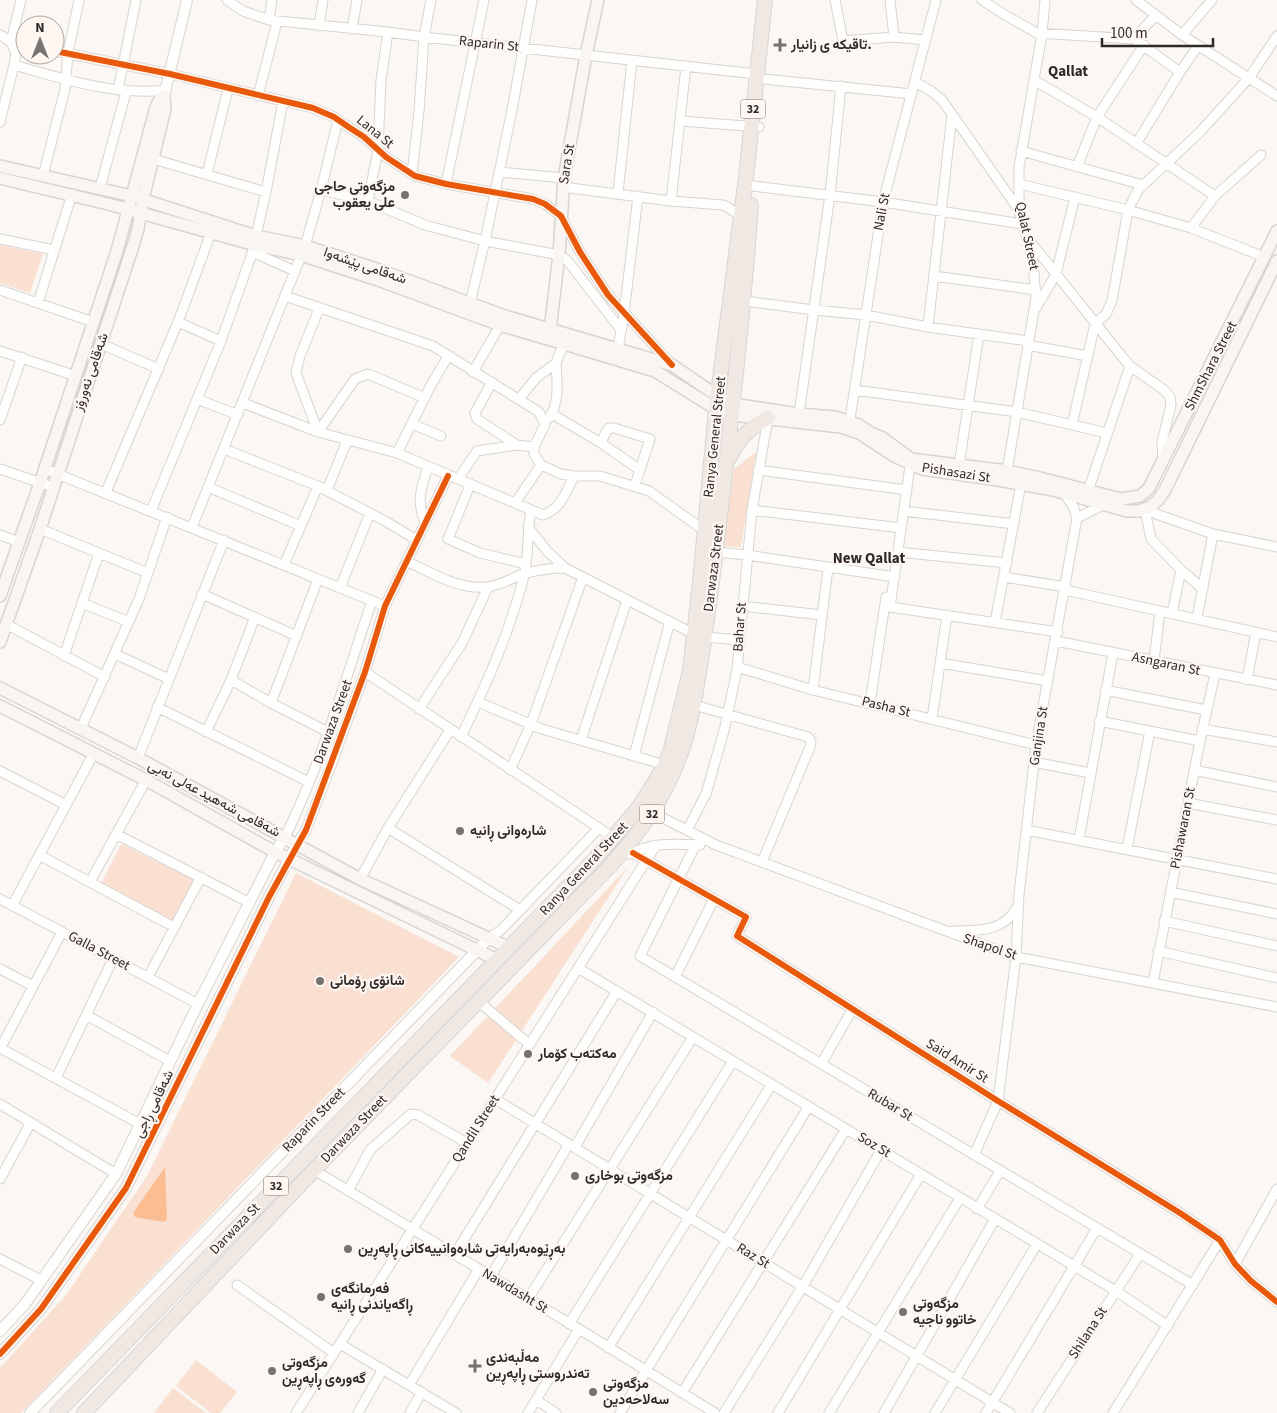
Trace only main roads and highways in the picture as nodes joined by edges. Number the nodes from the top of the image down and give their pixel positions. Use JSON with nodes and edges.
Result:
{"nodes":[{"id":1,"x":598,"y":0,"type":"edge"},
{"id":2,"x":765,"y":0,"type":"edge"},
{"id":3,"x":772,"y":0,"type":"edge"},
{"id":4,"x":760,"y":77,"type":"junction"},
{"id":5,"x":755,"y":127,"type":"junction"},
{"id":6,"x":0,"y":166,"type":"edge"},
{"id":7,"x":0,"y":178,"type":"edge"},
{"id":8,"x":137,"y":198,"type":"junction"},
{"id":9,"x":129,"y":210,"type":"junction"},
{"id":10,"x":141,"y":212,"type":"junction"},
{"id":11,"x":1277,"y":231,"type":"edge"},
{"id":12,"x":254,"y":244,"type":"junction"},
{"id":13,"x":303,"y":250,"type":"junction"},
{"id":14,"x":1277,"y":261,"type":"edge"},
{"id":15,"x":503,"y":321,"type":"junction"},
{"id":16,"x":550,"y":330,"type":"junction"},
{"id":17,"x":717,"y":403,"type":"junction"},
{"id":18,"x":733,"y":410,"type":"junction"},
{"id":19,"x":768,"y":418,"type":"junction"},
{"id":20,"x":849,"y":426,"type":"junction"},
{"id":21,"x":911,"y":462,"type":"junction"},
{"id":22,"x":725,"y":472,"type":"junction"},
{"id":23,"x":1140,"y":496,"type":"junction"},
{"id":24,"x":1144,"y":510,"type":"junction"},
{"id":25,"x":1,"y":592,"type":"edge"},
{"id":26,"x":700,"y":635,"type":"junction"},
{"id":27,"x":0,"y":642,"type":"edge"},
{"id":28,"x":0,"y":688,"type":"edge"},
{"id":29,"x":0,"y":706,"type":"edge"},
{"id":30,"x":510,"y":948,"type":"junction"},
{"id":31,"x":498,"y":960,"type":"junction"},
{"id":32,"x":177,"y":1289,"type":"junction"},
{"id":33,"x":190,"y":1302,"type":"junction"},
{"id":34,"x":57,"y":1413,"type":"edge"},
{"id":35,"x":84,"y":1413,"type":"edge"}],
"edges":[{"from":1,"to":16,"type":"main road","name":"Sara St"},
{"from":2,"to":4,"type":"highway","name":"Ranya General Street","number":"32"},
{"from":3,"to":4,"type":"highway","number":"32"},
{"from":4,"to":5,"type":"highway","name":"Ranya General Street","number":"32"},
{"from":5,"to":17,"type":"highway","name":"Ranya General Street","number":"32"},
{"from":5,"to":18,"type":"highway","name":"Darwaza Street","number":"32"},
{"from":6,"to":8,"type":"main road","name":"شەقامی پێشەوا"},
{"from":7,"to":9,"type":"main road","name":"شەقامی پێشەوا"},
{"from":8,"to":8,"type":"main road","name":"شەقامی نەورۆز"},
{"from":8,"to":9,"type":"main road","name":"شەقامی نەورۆز"},
{"from":8,"to":10,"type":"main road","name":"شەقامی نەورۆز"},
{"from":8,"to":12,"type":"main road","name":"شەقامی پێشەوا"},
{"from":9,"to":10,"type":"main road","name":"شەقامی پێشەوا"},
{"from":9,"to":25,"type":"main road","name":"شەقامی نەورۆز"},
{"from":10,"to":12,"type":"main road","name":"شەقامی پێشەوا"},
{"from":10,"to":27,"type":"main road","name":"شەقامی نەورۆز"},
{"from":11,"to":23,"type":"main road","name":"ShmShara Street"},
{"from":12,"to":13,"type":"main road","name":"شەقامی پێشەوا"},
{"from":13,"to":15,"type":"main road","name":"شەقامی پێشەوا"},
{"from":13,"to":15,"type":"main road","name":"شەقامی پێشەوا"},
{"from":14,"to":24,"type":"main road","name":"ShmShara Street"},
{"from":15,"to":16,"type":"main road","name":"شەقامی پێشەوا"},
{"from":15,"to":17,"type":"main road","name":"شەقامی پێشەوا"},
{"from":16,"to":17,"type":"main road","name":"شەقامی پێشەوا"},
{"from":17,"to":18,"type":"main road","name":"Pishasazi St"},
{"from":17,"to":26,"type":"highway","name":"Ranya General Street","number":"32"},
{"from":18,"to":19,"type":"main road","name":"Pishasazi St"},
{"from":18,"to":20,"type":"main road","name":"Pishasazi St"},
{"from":18,"to":22,"type":"highway","name":"Darwaza Street","number":"32"},
{"from":19,"to":20,"type":"main road","name":"Pishasazi St"},
{"from":19,"to":22,"type":"highway"},
{"from":20,"to":21,"type":"main road","name":"Pishasazi St"},
{"from":21,"to":23,"type":"main road","name":"Pishasazi St"},
{"from":21,"to":24,"type":"main road","name":"Pishasazi St"},
{"from":22,"to":26,"type":"highway","name":"Darwaza Street","number":"32"},
{"from":23,"to":24,"type":"main road"},
{"from":26,"to":30,"type":"highway","name":"Ranya General Street","number":"32"},
{"from":26,"to":33,"type":"highway","name":"Darwaza Street","number":"32"},
{"from":28,"to":30,"type":"main road","name":"شەقامی شەهید عەلی نەبی"},
{"from":29,"to":31,"type":"main road","name":"شەقامی شەهید عەلی نەبی"},
{"from":30,"to":31,"type":"highway","name":"Ranya General Street","number":"32"},
{"from":31,"to":32,"type":"highway","name":"Darwaza St","number":"32"},
{"from":32,"to":33,"type":"highway"},
{"from":32,"to":34,"type":"highway","name":"Darwaza St","number":"32"},
{"from":33,"to":35,"type":"highway","name":"Darwaza Street","number":"32"}]}
